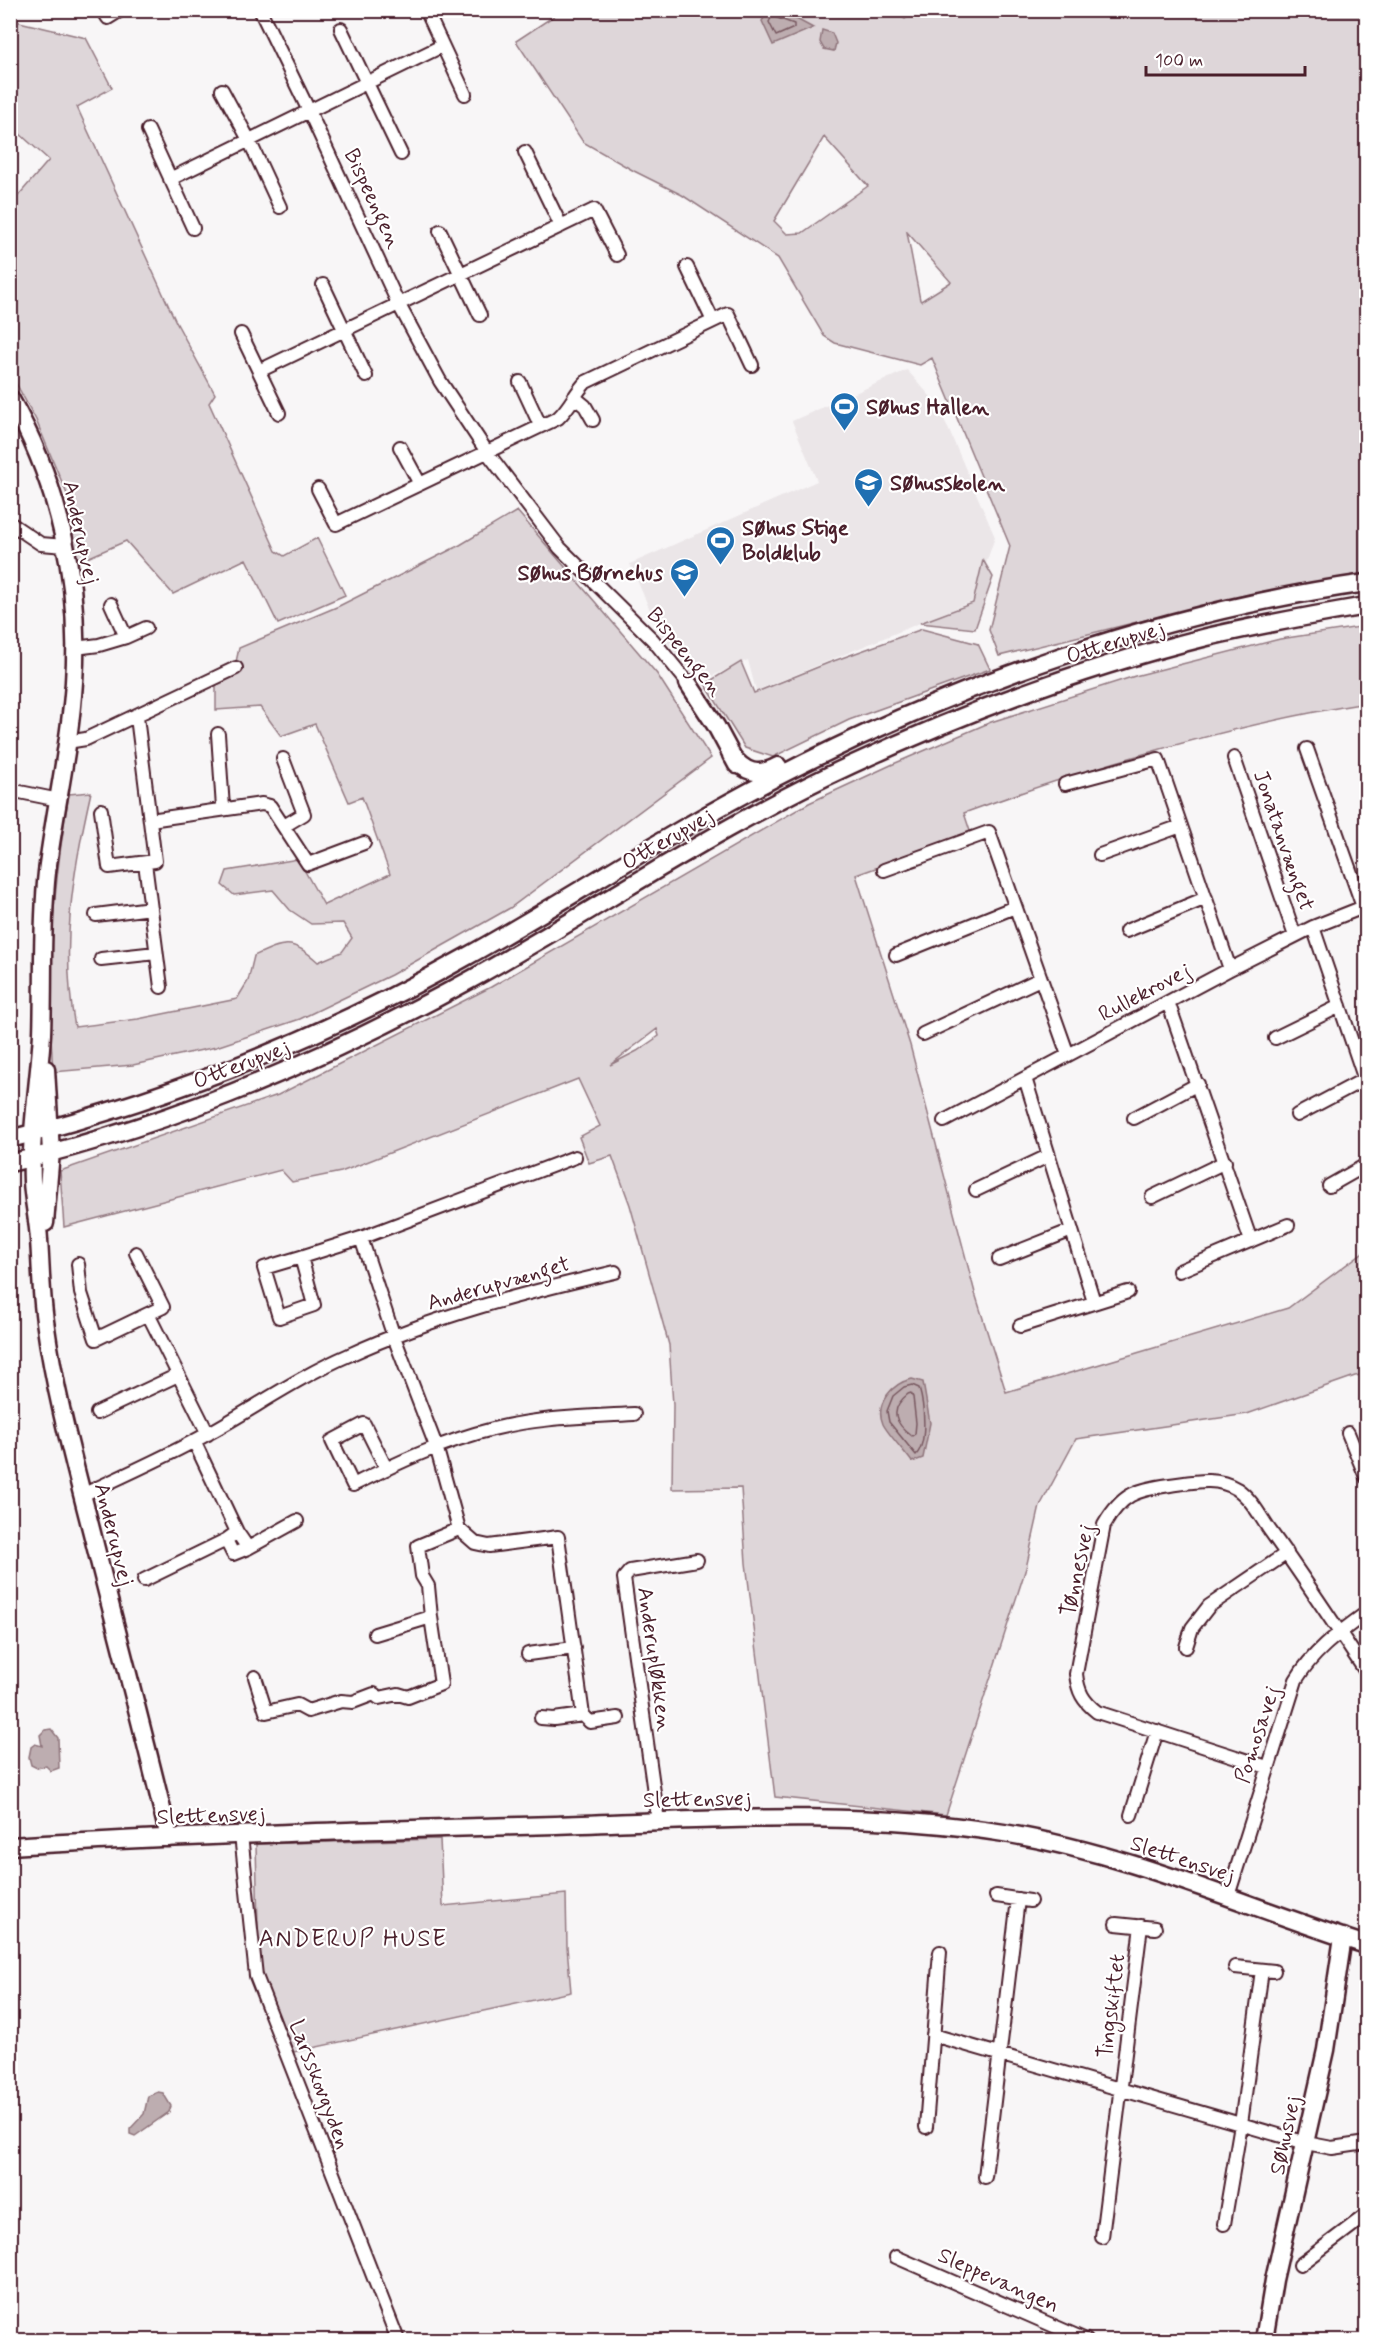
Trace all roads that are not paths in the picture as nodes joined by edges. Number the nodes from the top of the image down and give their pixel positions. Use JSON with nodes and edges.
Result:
{"nodes":[{"id":1,"x":103,"y":10,"type":"edge"},
{"id":2,"x":121,"y":10,"type":"edge"},
{"id":3,"x":260,"y":10,"type":"edge"},
{"id":4,"x":426,"y":10,"type":"edge"},
{"id":5,"x":341,"y":29,"type":"dead end"},
{"id":6,"x":442,"y":46,"type":"junction"},
{"id":7,"x":367,"y":83,"type":"junction"},
{"id":8,"x":222,"y":90,"type":"dead end"},
{"id":9,"x":465,"y":94,"type":"dead end"},
{"id":10,"x":309,"y":111,"type":"junction"},
{"id":11,"x":148,"y":130,"type":"dead end"},
{"id":12,"x":249,"y":140,"type":"junction"},
{"id":13,"x":525,"y":152,"type":"dead end"},
{"id":14,"x":401,"y":154,"type":"dead end"},
{"id":15,"x":171,"y":178,"type":"junction"},
{"id":16,"x":280,"y":207,"type":"dead end"},
{"id":17,"x":561,"y":226,"type":"junction"},
{"id":18,"x":193,"y":228,"type":"dead end"},
{"id":19,"x":440,"y":231,"type":"dead end"},
{"id":20,"x":617,"y":255,"type":"dead end"},
{"id":21,"x":687,"y":267,"type":"dead end"},
{"id":22,"x":460,"y":273,"type":"junction"},
{"id":23,"x":323,"y":285,"type":"dead end"},
{"id":24,"x":398,"y":303,"type":"junction"},
{"id":25,"x":480,"y":315,"type":"dead end"},
{"id":26,"x":713,"y":321,"type":"junction"},
{"id":27,"x":344,"y":330,"type":"junction"},
{"id":28,"x":241,"y":334,"type":"dead end"},
{"id":29,"x":752,"y":365,"type":"dead end"},
{"id":30,"x":259,"y":371,"type":"junction"},
{"id":31,"x":366,"y":376,"type":"dead end"},
{"id":32,"x":520,"y":382,"type":"dead end"},
{"id":33,"x":574,"y":397,"type":"junction"},
{"id":34,"x":10,"y":398,"type":"edge"},
{"id":35,"x":279,"y":413,"type":"dead end"},
{"id":36,"x":593,"y":420,"type":"dead end"},
{"id":37,"x":540,"y":425,"type":"junction"},
{"id":38,"x":400,"y":447,"type":"dead end"},
{"id":39,"x":487,"y":452,"type":"junction"},
{"id":40,"x":420,"y":484,"type":"junction"},
{"id":41,"x":318,"y":489,"type":"dead end"},
{"id":42,"x":10,"y":523,"type":"edge"},
{"id":43,"x":65,"y":546,"type":"junction"},
{"id":44,"x":1366,"y":583,"type":"edge"},
{"id":45,"x":111,"y":604,"type":"dead end"},
{"id":46,"x":1366,"y":606,"type":"edge"},
{"id":47,"x":146,"y":628,"type":"dead end"},
{"id":48,"x":126,"y":637,"type":"junction"},
{"id":49,"x":75,"y":648,"type":"junction"},
{"id":50,"x":236,"y":668,"type":"dead end"},
{"id":51,"x":688,"y":683,"type":"joint"},
{"id":52,"x":137,"y":717,"type":"junction"},
{"id":53,"x":907,"y":717,"type":"junction"},
{"id":54,"x":219,"y":734,"type":"dead end"},
{"id":55,"x":67,"y":742,"type":"junction"},
{"id":56,"x":1307,"y":749,"type":"dead end"},
{"id":57,"x":731,"y":755,"type":"junction"},
{"id":58,"x":1234,"y":758,"type":"dead end"},
{"id":59,"x":283,"y":759,"type":"dead end"},
{"id":60,"x":1065,"y":784,"type":"dead end"},
{"id":61,"x":10,"y":790,"type":"edge"},
{"id":62,"x":751,"y":791,"type":"junction"},
{"id":63,"x":58,"y":800,"type":"junction"},
{"id":64,"x":223,"y":808,"type":"junction"},
{"id":65,"x":101,"y":810,"type":"dead end"},
{"id":66,"x":760,"y":811,"type":"junction"},
{"id":67,"x":150,"y":820,"type":"junction"},
{"id":68,"x":284,"y":826,"type":"junction"},
{"id":69,"x":1181,"y":826,"type":"junction"},
{"id":70,"x":364,"y":843,"type":"dead end"},
{"id":71,"x":1100,"y":855,"type":"dead end"},
{"id":72,"x":145,"y":863,"type":"junction"},
{"id":73,"x":884,"y":870,"type":"dead end"},
{"id":74,"x":1206,"y":898,"type":"junction"},
{"id":75,"x":1015,"y":907,"type":"junction"},
{"id":76,"x":1365,"y":907,"type":"edge"},
{"id":77,"x":151,"y":908,"type":"junction"},
{"id":78,"x":96,"y":915,"type":"dead end"},
{"id":79,"x":1313,"y":927,"type":"junction"},
{"id":80,"x":1126,"y":931,"type":"dead end"},
{"id":81,"x":1295,"y":936,"type":"junction"},
{"id":82,"x":156,"y":952,"type":"junction"},
{"id":83,"x":896,"y":955,"type":"dead end"},
{"id":84,"x":101,"y":959,"type":"dead end"},
{"id":85,"x":1230,"y":969,"type":"junction"},
{"id":86,"x":1040,"y":979,"type":"junction"},
{"id":87,"x":160,"y":987,"type":"dead end"},
{"id":88,"x":1168,"y":1002,"type":"junction"},
{"id":89,"x":1340,"y":1006,"type":"junction"},
{"id":90,"x":923,"y":1034,"type":"dead end"},
{"id":91,"x":1275,"y":1038,"type":"dead end"},
{"id":92,"x":1068,"y":1055,"type":"junction"},
{"id":93,"x":1025,"y":1078,"type":"junction"},
{"id":94,"x":1366,"y":1081,"type":"edge"},
{"id":95,"x":1198,"y":1084,"type":"junction"},
{"id":96,"x":1297,"y":1115,"type":"dead end"},
{"id":97,"x":1134,"y":1118,"type":"dead end"},
{"id":98,"x":944,"y":1121,"type":"dead end"},
{"id":99,"x":10,"y":1139,"type":"edge"},
{"id":100,"x":42,"y":1143,"type":"junction"},
{"id":101,"x":10,"y":1150,"type":"edge"},
{"id":102,"x":1048,"y":1156,"type":"junction"},
{"id":103,"x":575,"y":1157,"type":"dead end"},
{"id":104,"x":1225,"y":1162,"type":"junction"},
{"id":105,"x":10,"y":1163,"type":"edge"},
{"id":106,"x":1366,"y":1165,"type":"edge"},
{"id":107,"x":1329,"y":1186,"type":"dead end"},
{"id":108,"x":976,"y":1190,"type":"dead end"},
{"id":109,"x":1152,"y":1197,"type":"dead end"},
{"id":110,"x":1288,"y":1225,"type":"dead end"},
{"id":111,"x":1072,"y":1230,"type":"junction"},
{"id":112,"x":361,"y":1238,"type":"junction"},
{"id":113,"x":1251,"y":1241,"type":"junction"},
{"id":114,"x":136,"y":1253,"type":"dead end"},
{"id":115,"x":301,"y":1257,"type":"junction"},
{"id":116,"x":999,"y":1259,"type":"dead end"},
{"id":117,"x":78,"y":1264,"type":"dead end"},
{"id":118,"x":1179,"y":1271,"type":"dead end"},
{"id":119,"x":615,"y":1272,"type":"dead end"},
{"id":120,"x":1128,"y":1292,"type":"dead end"},
{"id":121,"x":1094,"y":1302,"type":"junction"},
{"id":122,"x":148,"y":1314,"type":"junction"},
{"id":123,"x":1020,"y":1326,"type":"dead end"},
{"id":124,"x":394,"y":1337,"type":"junction"},
{"id":125,"x":178,"y":1375,"type":"junction"},
{"id":126,"x":97,"y":1413,"type":"dead end"},
{"id":127,"x":634,"y":1414,"type":"dead end"},
{"id":128,"x":1348,"y":1433,"type":"dead end"},
{"id":129,"x":208,"y":1434,"type":"junction"},
{"id":130,"x":194,"y":1441,"type":"junction"},
{"id":131,"x":436,"y":1446,"type":"junction"},
{"id":132,"x":386,"y":1468,"type":"junction"},
{"id":133,"x":1366,"y":1477,"type":"edge"},
{"id":134,"x":82,"y":1496,"type":"junction"},
{"id":135,"x":297,"y":1521,"type":"dead end"},
{"id":136,"x":459,"y":1529,"type":"junction"},
{"id":137,"x":237,"y":1532,"type":"junction"},
{"id":138,"x":226,"y":1540,"type":"junction"},
{"id":139,"x":248,"y":1548,"type":"junction"},
{"id":140,"x":1287,"y":1553,"type":"junction"},
{"id":141,"x":697,"y":1560,"type":"dead end"},
{"id":142,"x":144,"y":1580,"type":"dead end"},
{"id":143,"x":1366,"y":1613,"type":"edge"},
{"id":144,"x":430,"y":1617,"type":"junction"},
{"id":145,"x":1340,"y":1632,"type":"junction"},
{"id":146,"x":375,"y":1634,"type":"dead end"},
{"id":147,"x":1186,"y":1647,"type":"dead end"},
{"id":148,"x":574,"y":1648,"type":"junction"},
{"id":149,"x":528,"y":1654,"type":"dead end"},
{"id":150,"x":1366,"y":1672,"type":"edge"},
{"id":151,"x":255,"y":1677,"type":"dead end"},
{"id":152,"x":583,"y":1715,"type":"junction"},
{"id":153,"x":541,"y":1718,"type":"dead end"},
{"id":154,"x":618,"y":1718,"type":"dead end"},
{"id":155,"x":1157,"y":1731,"type":"junction"},
{"id":156,"x":1267,"y":1767,"type":"junction"},
{"id":157,"x":1131,"y":1815,"type":"dead end"},
{"id":158,"x":658,"y":1821,"type":"junction"},
{"id":159,"x":242,"y":1835,"type":"junction"},
{"id":160,"x":169,"y":1838,"type":"junction"},
{"id":161,"x":10,"y":1846,"type":"edge"},
{"id":162,"x":996,"y":1896,"type":"dead end"},
{"id":163,"x":1228,"y":1896,"type":"junction"},
{"id":164,"x":1116,"y":1924,"type":"dead end"},
{"id":165,"x":1141,"y":1926,"type":"junction"},
{"id":166,"x":1155,"y":1928,"type":"dead end"},
{"id":167,"x":1343,"y":1937,"type":"junction"},
{"id":168,"x":1366,"y":1945,"type":"edge"},
{"id":169,"x":940,"y":1952,"type":"dead end"},
{"id":170,"x":1235,"y":1967,"type":"dead end"},
{"id":171,"x":933,"y":2035,"type":"junction"},
{"id":172,"x":1000,"y":2054,"type":"junction"},
{"id":173,"x":1122,"y":2090,"type":"junction"},
{"id":174,"x":1241,"y":2124,"type":"junction"},
{"id":175,"x":926,"y":2127,"type":"dead end"},
{"id":176,"x":1306,"y":2143,"type":"junction"},
{"id":177,"x":1366,"y":2143,"type":"edge"},
{"id":178,"x":985,"y":2177,"type":"dead end"},
{"id":179,"x":1366,"y":2216,"type":"edge"},
{"id":180,"x":1224,"y":2224,"type":"dead end"},
{"id":181,"x":1102,"y":2237,"type":"dead end"},
{"id":182,"x":896,"y":2257,"type":"dead end"},
{"id":183,"x":1300,"y":2265,"type":"dead end"},
{"id":184,"x":398,"y":2340,"type":"edge"},
{"id":185,"x":1086,"y":2340,"type":"edge"},
{"id":186,"x":1264,"y":2340,"type":"edge"}],
"edges":[{"from":1,"to":2,"type":"street"},
{"from":3,"to":10,"type":"street","name":"Bispeengen"},
{"from":4,"to":6,"type":"street"},
{"from":5,"to":7,"type":"street","name":"Bispeengen"},
{"from":6,"to":7,"type":"street"},
{"from":6,"to":9,"type":"street"},
{"from":7,"to":10,"type":"street"},
{"from":7,"to":14,"type":"street","name":"Bispeengen"},
{"from":8,"to":12,"type":"street"},
{"from":10,"to":12,"type":"street"},
{"from":10,"to":24,"type":"street","name":"Bispeengen"},
{"from":11,"to":15,"type":"street"},
{"from":12,"to":15,"type":"street"},
{"from":12,"to":16,"type":"street"},
{"from":13,"to":17,"type":"street"},
{"from":15,"to":18,"type":"street"},
{"from":17,"to":20,"type":"street"},
{"from":17,"to":22,"type":"street"},
{"from":19,"to":22,"type":"street","name":"Bispeengen"},
{"from":21,"to":26,"type":"street"},
{"from":22,"to":24,"type":"street"},
{"from":22,"to":25,"type":"street","name":"Bispeengen"},
{"from":23,"to":27,"type":"street"},
{"from":24,"to":27,"type":"street"},
{"from":24,"to":39,"type":"street","name":"Bispeengen"},
{"from":26,"to":29,"type":"street"},
{"from":26,"to":33,"type":"street"},
{"from":27,"to":30,"type":"street"},
{"from":27,"to":31,"type":"street"},
{"from":28,"to":30,"type":"street"},
{"from":30,"to":35,"type":"street"},
{"from":32,"to":37,"type":"street"},
{"from":33,"to":36,"type":"street"},
{"from":33,"to":37,"type":"street"},
{"from":34,"to":43,"type":"street","name":"Anderupvej"},
{"from":37,"to":39,"type":"street"},
{"from":38,"to":40,"type":"street"},
{"from":39,"to":40,"type":"street"},
{"from":39,"to":51,"type":"street","name":"Bispeengen"},
{"from":40,"to":41,"type":"street"},
{"from":42,"to":43,"type":"street"},
{"from":43,"to":49,"type":"street","name":"Anderupvej"},
{"from":44,"to":53,"type":"street","name":"Otterupvej"},
{"from":45,"to":48,"type":"street","name":"Anderupvej"},
{"from":46,"to":66,"type":"street","name":"Otterupvej"},
{"from":47,"to":48,"type":"street"},
{"from":48,"to":49,"type":"street"},
{"from":49,"to":55,"type":"street","name":"Anderupvej"},
{"from":50,"to":52,"type":"street"},
{"from":51,"to":57,"type":"street","name":"Bispeengen"},
{"from":52,"to":55,"type":"street"},
{"from":52,"to":67,"type":"street"},
{"from":53,"to":57,"type":"street"},
{"from":53,"to":62,"type":"street","name":"Otterupvej"},
{"from":54,"to":64,"type":"street"},
{"from":55,"to":63,"type":"street","name":"Anderupvej"},
{"from":56,"to":76,"type":"street"},
{"from":57,"to":62,"type":"street","name":"Bispeengen"},
{"from":58,"to":81,"type":"street","name":"Jonatanvænget"},
{"from":59,"to":68,"type":"street"},
{"from":60,"to":69,"type":"street"},
{"from":61,"to":63,"type":"street"},
{"from":62,"to":66,"type":"street","name":"Bispeengen"},
{"from":62,"to":100,"type":"street","name":"Otterupvej"},
{"from":63,"to":100,"type":"street","name":"Anderupvej"},
{"from":64,"to":67,"type":"street"},
{"from":64,"to":68,"type":"street"},
{"from":65,"to":72,"type":"street"},
{"from":66,"to":100,"type":"street","name":"Otterupvej"},
{"from":67,"to":72,"type":"street"},
{"from":68,"to":70,"type":"street"},
{"from":69,"to":71,"type":"street"},
{"from":69,"to":74,"type":"street"},
{"from":72,"to":77,"type":"street"},
{"from":73,"to":75,"type":"street"},
{"from":74,"to":80,"type":"street"},
{"from":74,"to":85,"type":"street"},
{"from":75,"to":83,"type":"street"},
{"from":75,"to":86,"type":"street"},
{"from":76,"to":79,"type":"street","name":"Rullekrovej"},
{"from":77,"to":78,"type":"street"},
{"from":77,"to":82,"type":"street"},
{"from":79,"to":81,"type":"street","name":"Rullekrovej"},
{"from":79,"to":89,"type":"street"},
{"from":81,"to":85,"type":"street","name":"Rullekrovej"},
{"from":82,"to":84,"type":"street"},
{"from":82,"to":87,"type":"street"},
{"from":85,"to":88,"type":"street","name":"Rullekrovej"},
{"from":86,"to":90,"type":"street"},
{"from":86,"to":92,"type":"street"},
{"from":88,"to":92,"type":"street","name":"Rullekrovej"},
{"from":88,"to":95,"type":"street"},
{"from":89,"to":91,"type":"street"},
{"from":89,"to":94,"type":"street"},
{"from":92,"to":93,"type":"street","name":"Rullekrovej"},
{"from":93,"to":98,"type":"street","name":"Rullekrovej"},
{"from":93,"to":102,"type":"street"},
{"from":94,"to":96,"type":"street"},
{"from":95,"to":97,"type":"street"},
{"from":95,"to":104,"type":"street"},
{"from":99,"to":100,"type":"street","name":"Otterupvej"},
{"from":100,"to":101,"type":"street"},
{"from":100,"to":105,"type":"street","name":"Otterupvej"},
{"from":100,"to":134,"type":"street","name":"Anderupvej"},
{"from":102,"to":108,"type":"street"},
{"from":102,"to":111,"type":"street"},
{"from":103,"to":112,"type":"street"},
{"from":104,"to":109,"type":"street"},
{"from":104,"to":113,"type":"street"},
{"from":106,"to":107,"type":"street"},
{"from":110,"to":113,"type":"street"},
{"from":111,"to":116,"type":"street"},
{"from":111,"to":121,"type":"street"},
{"from":112,"to":115,"type":"street"},
{"from":112,"to":124,"type":"street"},
{"from":113,"to":118,"type":"street"},
{"from":114,"to":122,"type":"street"},
{"from":115,"to":115,"type":"street"},
{"from":117,"to":122,"type":"street"},
{"from":119,"to":124,"type":"street","name":"Anderupvænget"},
{"from":120,"to":121,"type":"street"},
{"from":121,"to":123,"type":"street"},
{"from":122,"to":125,"type":"street"},
{"from":124,"to":129,"type":"street","name":"Anderupvænget"},
{"from":124,"to":131,"type":"street"},
{"from":125,"to":126,"type":"street"},
{"from":125,"to":129,"type":"street"},
{"from":127,"to":131,"type":"street"},
{"from":128,"to":133,"type":"street"},
{"from":129,"to":130,"type":"street","name":"Anderupvænget"},
{"from":130,"to":134,"type":"street","name":"Anderupvænget"},
{"from":130,"to":137,"type":"street"},
{"from":131,"to":132,"type":"street"},
{"from":131,"to":136,"type":"street"},
{"from":132,"to":132,"type":"street"},
{"from":134,"to":160,"type":"street","name":"Anderupvej"},
{"from":135,"to":139,"type":"street"},
{"from":136,"to":144,"type":"street"},
{"from":136,"to":148,"type":"street"},
{"from":137,"to":138,"type":"street"},
{"from":137,"to":139,"type":"street"},
{"from":138,"to":139,"type":"street"},
{"from":138,"to":142,"type":"street"},
{"from":140,"to":145,"type":"street","name":"Tønnesvej"},
{"from":140,"to":147,"type":"street"},
{"from":140,"to":155,"type":"street","name":"Tønnesvej"},
{"from":141,"to":158,"type":"street","name":"Anderupløkken"},
{"from":143,"to":145,"type":"street","name":"Pomosavej"},
{"from":144,"to":146,"type":"street"},
{"from":144,"to":151,"type":"street"},
{"from":145,"to":150,"type":"street","name":"Tønnesvej"},
{"from":145,"to":156,"type":"street","name":"Pomosavej"},
{"from":148,"to":149,"type":"street"},
{"from":148,"to":152,"type":"street"},
{"from":152,"to":153,"type":"street"},
{"from":152,"to":154,"type":"street"},
{"from":155,"to":156,"type":"street","name":"Tønnesvej"},
{"from":155,"to":157,"type":"street"},
{"from":156,"to":163,"type":"street","name":"Pomosavej"},
{"from":158,"to":159,"type":"street","name":"Slettensvej"},
{"from":158,"to":163,"type":"street","name":"Slettensvej"},
{"from":159,"to":160,"type":"street","name":"Slettensvej"},
{"from":159,"to":184,"type":"street","name":"Larsskovgyden"},
{"from":160,"to":161,"type":"street","name":"Slettensvej"},
{"from":162,"to":172,"type":"street"},
{"from":163,"to":167,"type":"street","name":"Slettensvej"},
{"from":164,"to":165,"type":"street","name":"Tingskiftet"},
{"from":165,"to":166,"type":"street","name":"Tingskiftet"},
{"from":165,"to":173,"type":"street","name":"Tingskiftet"},
{"from":167,"to":168,"type":"street","name":"Slettensvej"},
{"from":167,"to":176,"type":"street","name":"Søhusvej"},
{"from":169,"to":171,"type":"street"},
{"from":170,"to":174,"type":"street"},
{"from":171,"to":172,"type":"street","name":"Tingskiftet"},
{"from":171,"to":175,"type":"street"},
{"from":172,"to":173,"type":"street","name":"Tingskiftet"},
{"from":172,"to":178,"type":"street"},
{"from":173,"to":174,"type":"street","name":"Tingskiftet"},
{"from":173,"to":181,"type":"street","name":"Tingskiftet"},
{"from":174,"to":176,"type":"street","name":"Tingskiftet"},
{"from":174,"to":180,"type":"street"},
{"from":176,"to":177,"type":"street","name":"Tingskiftet"},
{"from":176,"to":186,"type":"street","name":"Søhusvej"},
{"from":179,"to":183,"type":"street"},
{"from":182,"to":185,"type":"street","name":"Sleppevangen"}]}
